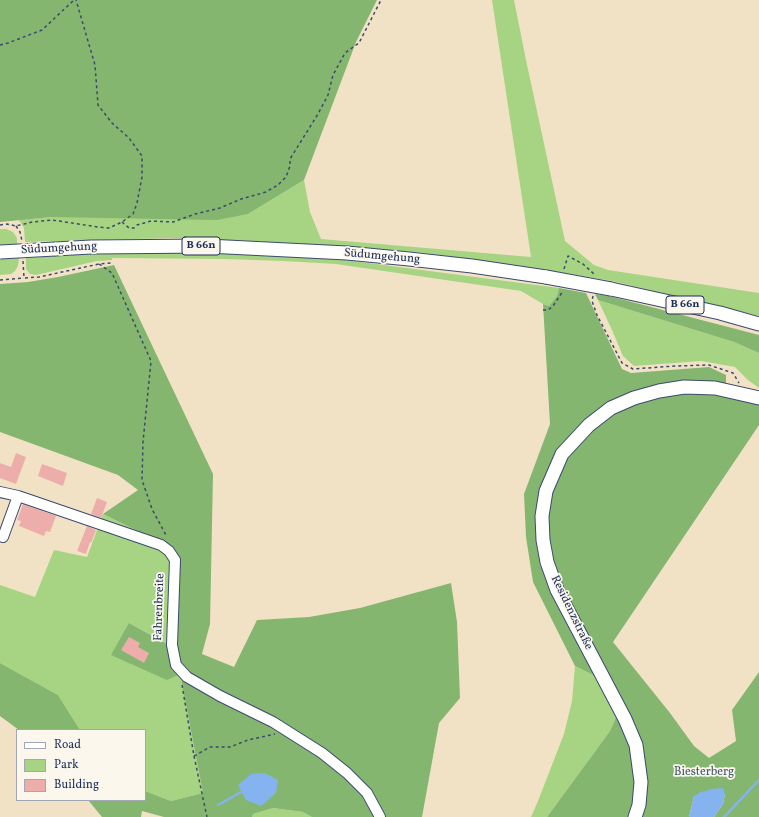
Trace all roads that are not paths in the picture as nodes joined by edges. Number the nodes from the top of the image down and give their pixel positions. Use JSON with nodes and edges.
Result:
{"nodes":[{"id":1,"x":0,"y":252,"type":"edge"},
{"id":2,"x":759,"y":324,"type":"edge"},
{"id":3,"x":753,"y":396,"type":"edge"},
{"id":4,"x":0,"y":492,"type":"edge"},
{"id":5,"x":18,"y":496,"type":"junction"},
{"id":6,"x":0,"y":536,"type":"edge"},
{"id":7,"x":380,"y":817,"type":"edge"},
{"id":8,"x":635,"y":817,"type":"edge"}],
"edges":[{"from":1,"to":2,"type":"main road","name":"Südumgehung","number":"B 66n","bridge":true},
{"from":3,"to":8,"type":"main road","name":"Residenzstraße"},
{"from":4,"to":5,"type":"lane","name":"Fahrenbreite"},
{"from":5,"to":6,"type":"lane"},
{"from":5,"to":7,"type":"lane","name":"Fahrenbreite"}]}
